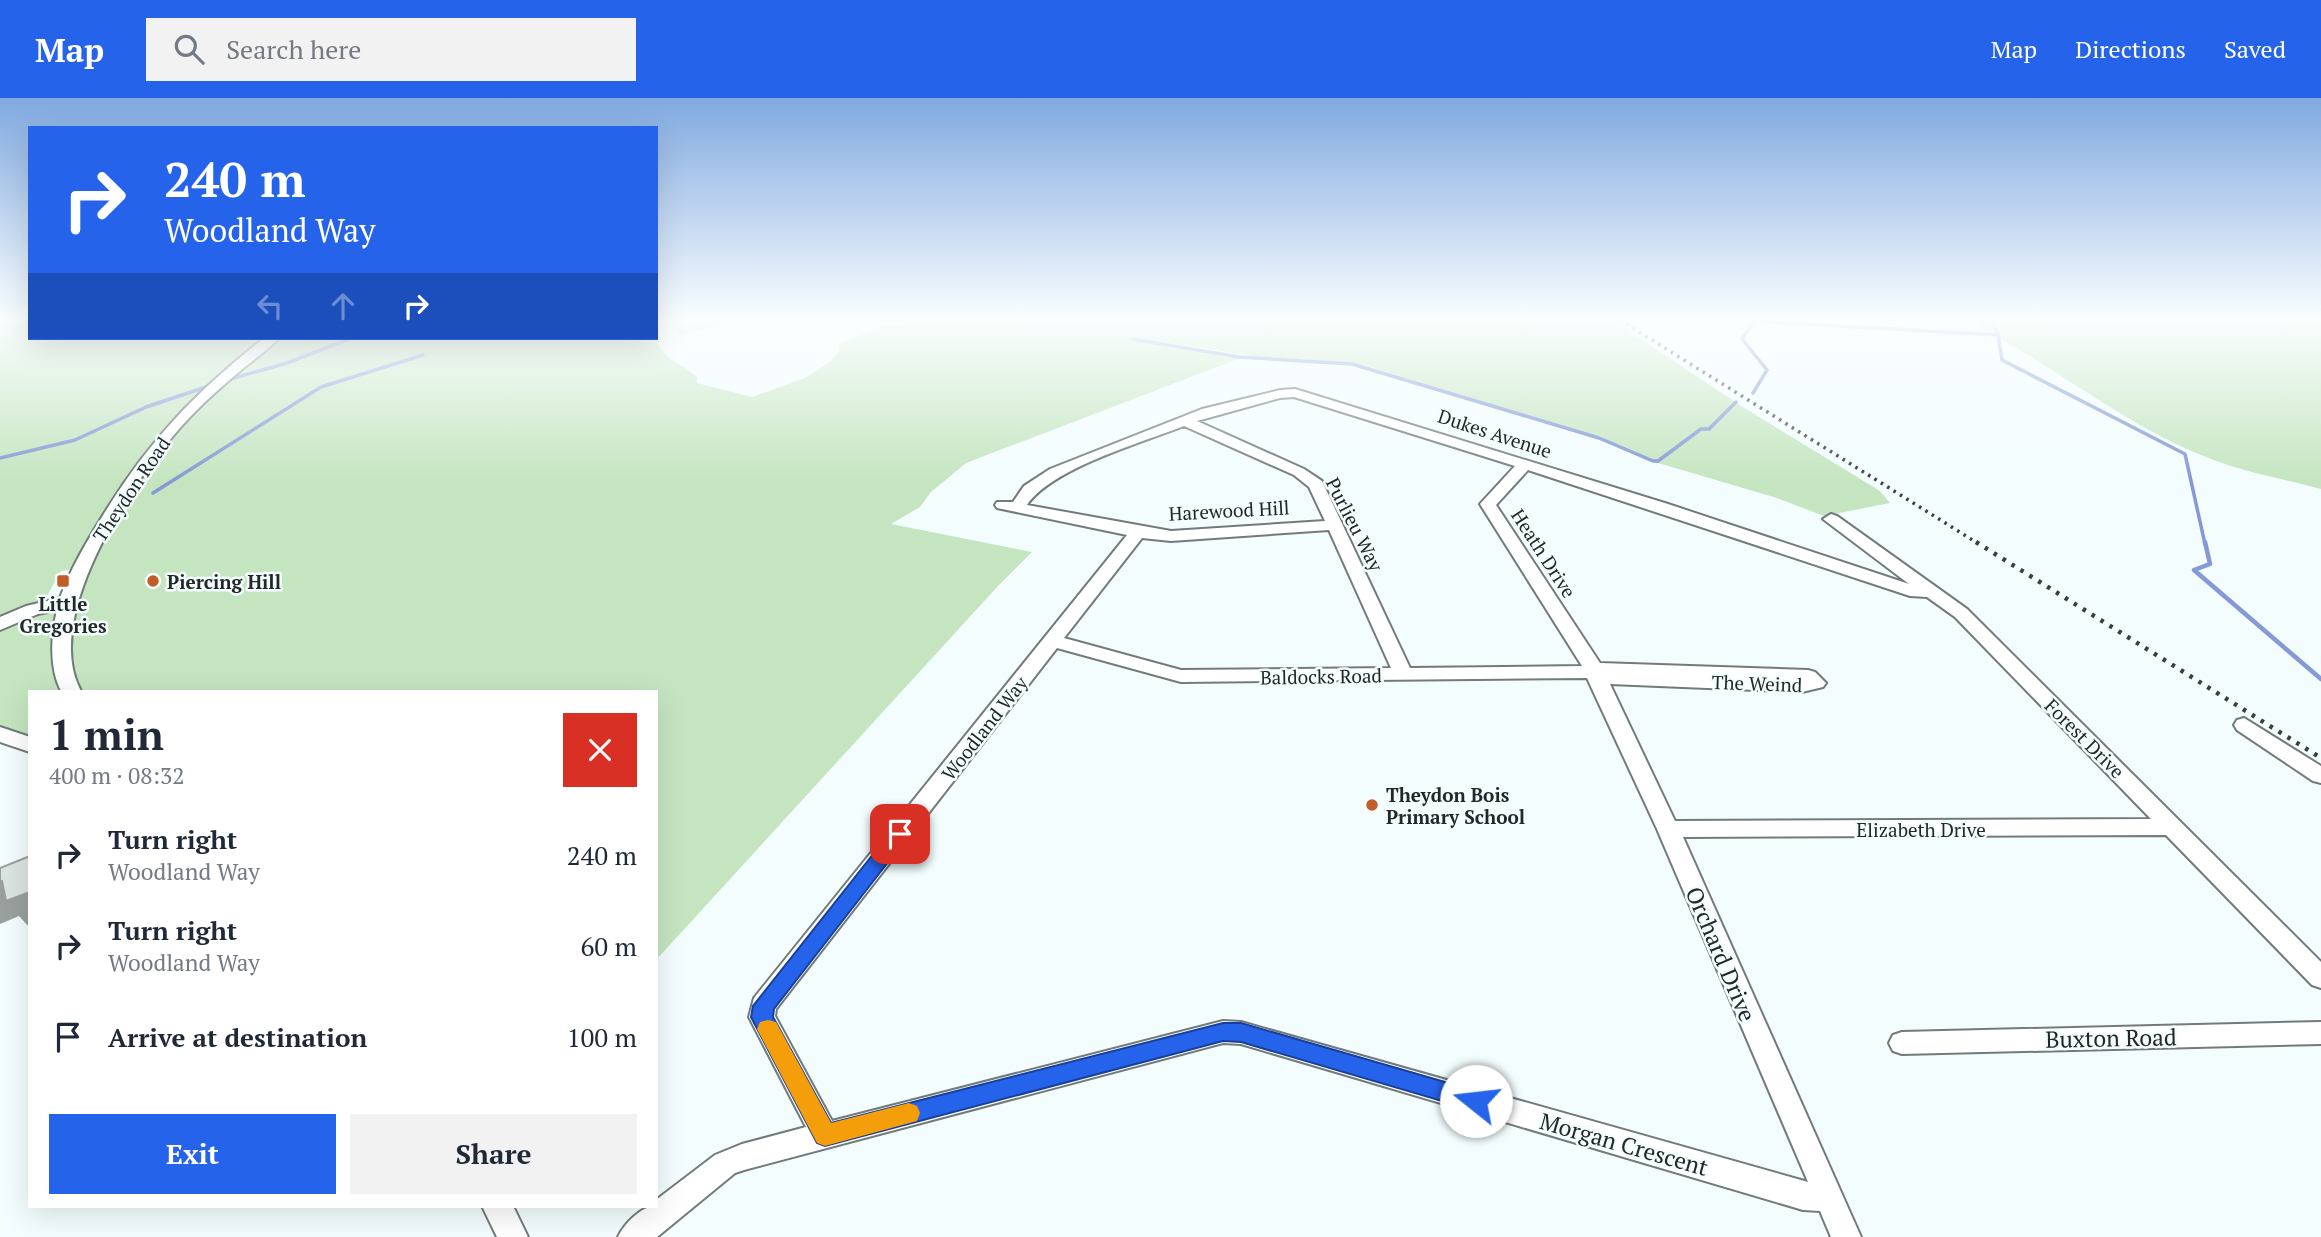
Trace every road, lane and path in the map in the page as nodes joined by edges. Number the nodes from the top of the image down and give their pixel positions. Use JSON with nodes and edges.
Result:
{"nodes":[{"id":1,"x":230,"y":373,"type":"edge"},
{"id":2,"x":1184,"y":421,"type":"junction"},
{"id":3,"x":1525,"y":465,"type":"junction"},
{"id":4,"x":1010,"y":506,"type":"joint"},
{"id":5,"x":1831,"y":519,"type":"dead end"},
{"id":6,"x":1334,"y":525,"type":"junction"},
{"id":7,"x":1138,"y":532,"type":"junction"},
{"id":8,"x":1932,"y":591,"type":"junction"},
{"id":9,"x":67,"y":602,"type":"junction"},
{"id":10,"x":0,"y":624,"type":"edge"},
{"id":11,"x":60,"y":637,"type":"joint"},
{"id":12,"x":1053,"y":641,"type":"junction"},
{"id":13,"x":1594,"y":673,"type":"junction"},
{"id":14,"x":1403,"y":674,"type":"junction"},
{"id":15,"x":70,"y":690,"type":"edge"},
{"id":16,"x":2244,"y":725,"type":"dead end"},
{"id":17,"x":0,"y":734,"type":"edge"},
{"id":18,"x":28,"y":744,"type":"edge"},
{"id":19,"x":2321,"y":776,"type":"edge"},
{"id":20,"x":2174,"y":827,"type":"junction"},
{"id":21,"x":1668,"y":829,"type":"junction"},
{"id":22,"x":2321,"y":978,"type":"edge"},
{"id":23,"x":2321,"y":1033,"type":"edge"},
{"id":24,"x":1902,"y":1043,"type":"dead end"},
{"id":25,"x":825,"y":1135,"type":"junction"},
{"id":26,"x":1827,"y":1197,"type":"junction"},
{"id":27,"x":498,"y":1208,"type":"edge"},
{"id":28,"x":513,"y":1237,"type":"edge"},
{"id":29,"x":633,"y":1237,"type":"edge"},
{"id":30,"x":1846,"y":1237,"type":"edge"}],
"edges":[{"from":1,"to":9,"type":"street","name":"Theydon Road"},
{"from":2,"to":3,"type":"street","name":"Dukes Avenue"},
{"from":2,"to":4,"type":"street","name":"Dukes Avenue"},
{"from":2,"to":6,"type":"street","name":"Purlieu Way"},
{"from":3,"to":8,"type":"street","name":"Dukes Avenue"},
{"from":3,"to":13,"type":"street","name":"Heath Drive"},
{"from":4,"to":7,"type":"street","name":"Harewood Hill"},
{"from":5,"to":8,"type":"street","name":"Forest Drive"},
{"from":6,"to":7,"type":"street","name":"Harewood Hill"},
{"from":6,"to":14,"type":"street","name":"Purlieu Way"},
{"from":7,"to":12,"type":"street","name":"Woodland Way"},
{"from":8,"to":20,"type":"street","name":"Forest Drive"},
{"from":9,"to":10,"type":"street"},
{"from":9,"to":11,"type":"street","name":"Theydon Road"},
{"from":11,"to":15,"type":"street"},
{"from":12,"to":14,"type":"street","name":"Baldocks Road"},
{"from":12,"to":25,"type":"street","name":"Woodland Way"},
{"from":13,"to":13,"type":"street","name":"The Weind"},
{"from":13,"to":14,"type":"street","name":"Baldocks Road"},
{"from":13,"to":21,"type":"street","name":"Orchard Drive"},
{"from":16,"to":19,"type":"street"},
{"from":17,"to":18,"type":"street"},
{"from":20,"to":21,"type":"street","name":"Elizabeth Drive"},
{"from":20,"to":22,"type":"street","name":"Forest Drive"},
{"from":21,"to":26,"type":"street","name":"Orchard Drive"},
{"from":23,"to":24,"type":"street","name":"Buxton Road"},
{"from":25,"to":26,"type":"street","name":"Morgan Crescent"},
{"from":25,"to":29,"type":"street","name":"Morgan Crescent"},
{"from":26,"to":30,"type":"street","name":"Orchard Drive"},
{"from":27,"to":28,"type":"street"}]}
